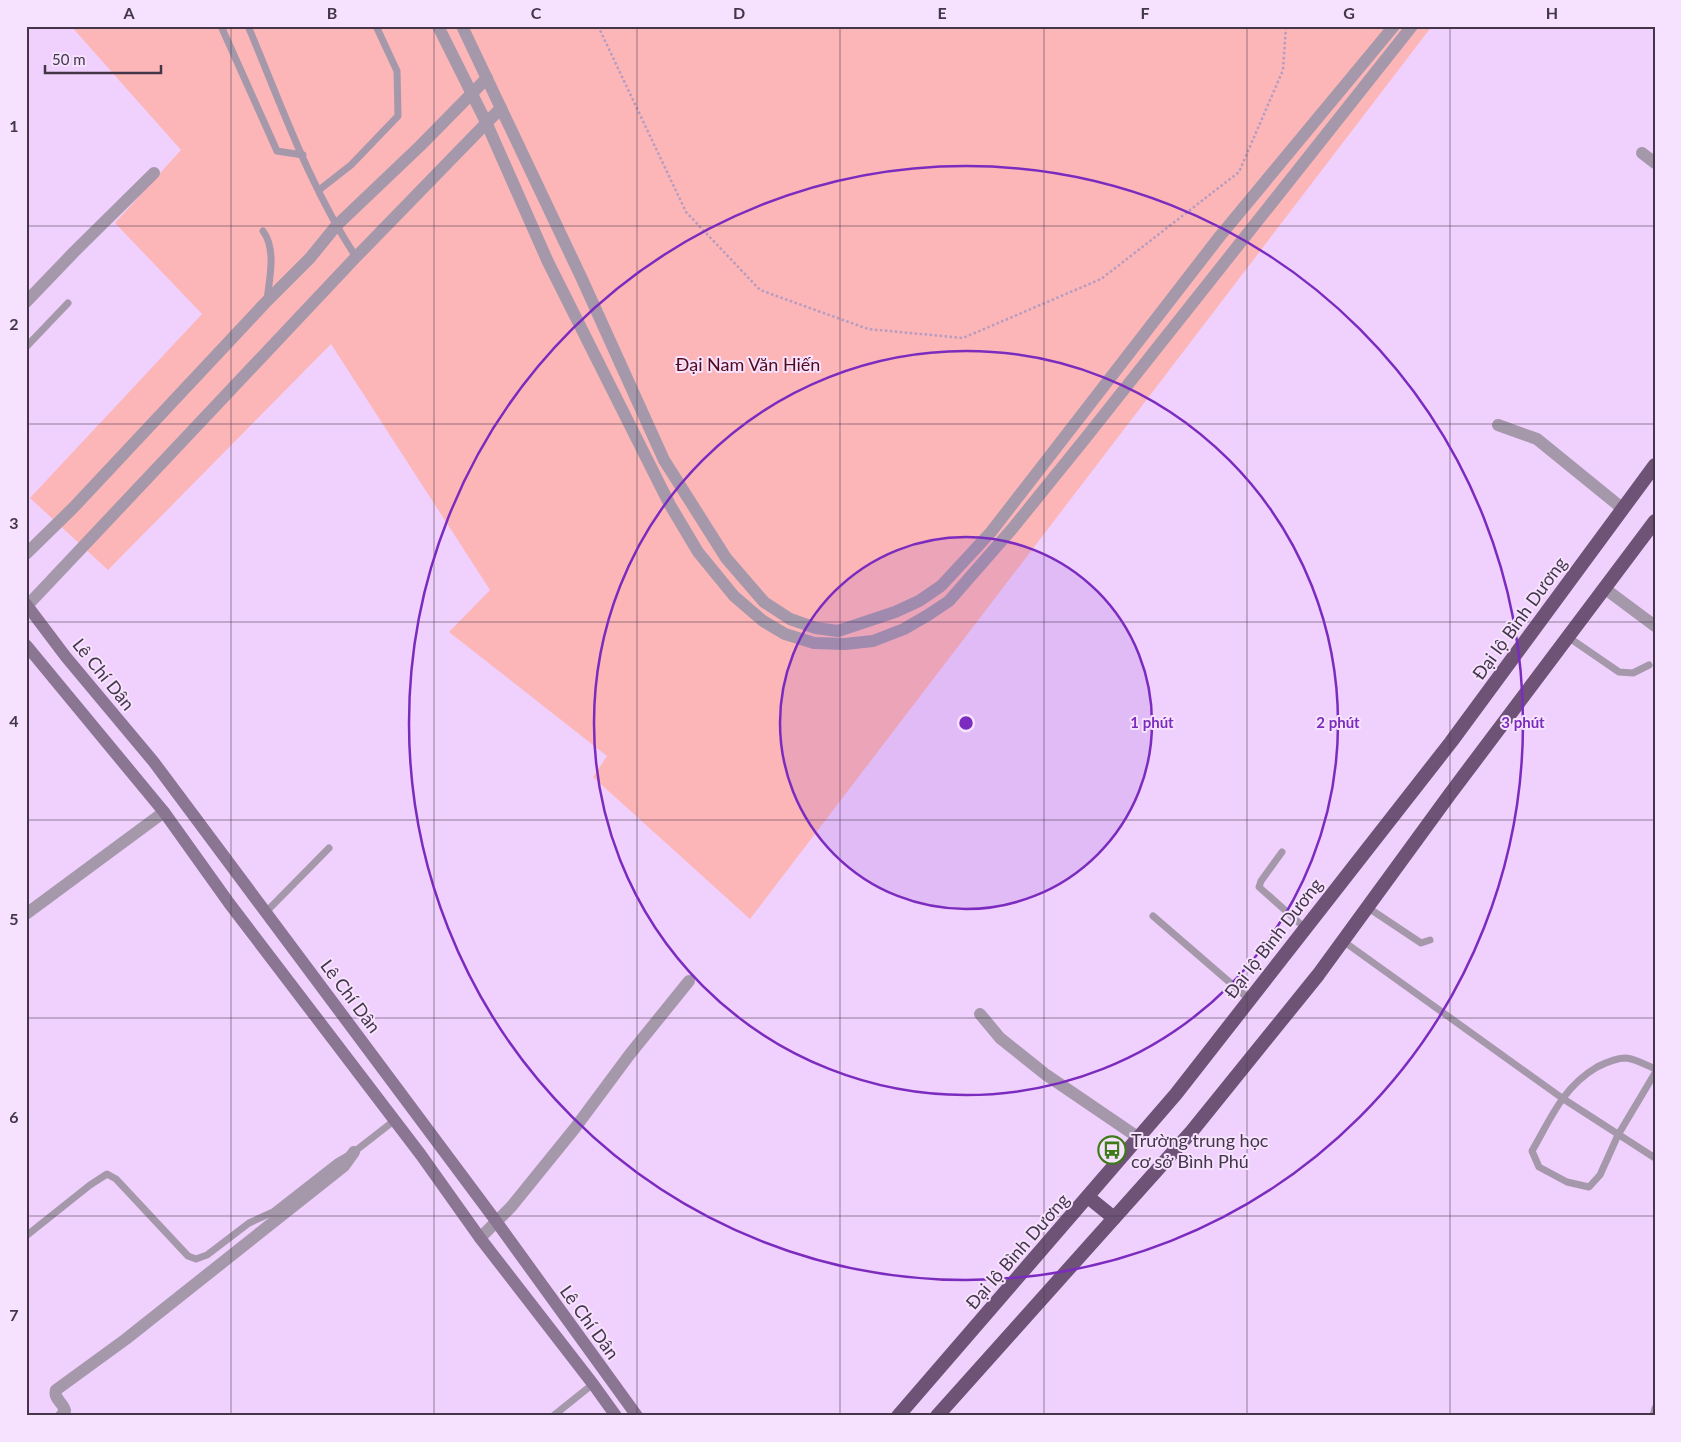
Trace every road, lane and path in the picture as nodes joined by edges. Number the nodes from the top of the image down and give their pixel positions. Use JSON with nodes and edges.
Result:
{"nodes":[{"id":1,"x":221,"y":26,"type":"edge"},
{"id":2,"x":248,"y":26,"type":"edge"},
{"id":3,"x":376,"y":26,"type":"edge"},
{"id":4,"x":438,"y":26,"type":"edge"},
{"id":5,"x":462,"y":26,"type":"edge"},
{"id":6,"x":598,"y":26,"type":"edge"},
{"id":7,"x":1286,"y":26,"type":"edge"},
{"id":8,"x":1394,"y":26,"type":"edge"},
{"id":9,"x":1412,"y":26,"type":"edge"},
{"id":10,"x":487,"y":78,"type":"junction"},
{"id":11,"x":472,"y":94,"type":"junction"},
{"id":12,"x":501,"y":108,"type":"junction"},
{"id":13,"x":486,"y":122,"type":"junction"},
{"id":14,"x":1642,"y":153,"type":"dead end"},
{"id":15,"x":302,"y":155,"type":"junction"},
{"id":16,"x":1655,"y":163,"type":"edge"},
{"id":17,"x":154,"y":173,"type":"dead end"},
{"id":18,"x":319,"y":190,"type":"junction"},
{"id":19,"x":336,"y":226,"type":"junction"},
{"id":20,"x":263,"y":231,"type":"dead end"},
{"id":21,"x":356,"y":257,"type":"junction"},
{"id":22,"x":267,"y":301,"type":"junction"},
{"id":23,"x":26,"y":302,"type":"edge"},
{"id":24,"x":68,"y":303,"type":"dead end"},
{"id":25,"x":26,"y":347,"type":"edge"},
{"id":26,"x":1498,"y":425,"type":"dead end"},
{"id":27,"x":1655,"y":466,"type":"edge"},
{"id":28,"x":1623,"y":509,"type":"junction"},
{"id":29,"x":1655,"y":522,"type":"edge"},
{"id":30,"x":26,"y":554,"type":"edge"},
{"id":31,"x":1604,"y":588,"type":"junction"},
{"id":32,"x":27,"y":606,"type":"edge"},
{"id":33,"x":1655,"y":626,"type":"edge"},
{"id":34,"x":1568,"y":637,"type":"junction"},
{"id":35,"x":26,"y":645,"type":"edge"},
{"id":36,"x":1649,"y":665,"type":"dead end"},
{"id":37,"x":164,"y":812,"type":"junction"},
{"id":38,"x":329,"y":848,"type":"dead end"},
{"id":39,"x":1282,"y":852,"type":"dead end"},
{"id":40,"x":1367,"y":908,"type":"junction"},
{"id":41,"x":266,"y":912,"type":"junction"},
{"id":42,"x":26,"y":914,"type":"edge"},
{"id":43,"x":1153,"y":916,"type":"dead end"},
{"id":44,"x":1305,"y":928,"type":"junction"},
{"id":45,"x":1430,"y":940,"type":"dead end"},
{"id":46,"x":1343,"y":941,"type":"junction"},
{"id":47,"x":689,"y":980,"type":"dead end"},
{"id":48,"x":1250,"y":999,"type":"junction"},
{"id":49,"x":980,"y":1014,"type":"dead end"},
{"id":50,"x":1655,"y":1069,"type":"edge"},
{"id":51,"x":1655,"y":1073,"type":"edge"},
{"id":52,"x":1562,"y":1098,"type":"junction"},
{"id":53,"x":395,"y":1120,"type":"junction"},
{"id":54,"x":1618,"y":1135,"type":"junction"},
{"id":55,"x":1139,"y":1138,"type":"junction"},
{"id":56,"x":354,"y":1152,"type":"junction"},
{"id":57,"x":1655,"y":1158,"type":"edge"},
{"id":58,"x":1088,"y":1197,"type":"junction"},
{"id":59,"x":1114,"y":1218,"type":"junction"},
{"id":60,"x":497,"y":1222,"type":"junction"},
{"id":61,"x":26,"y":1236,"type":"edge"},
{"id":62,"x":480,"y":1238,"type":"junction"},
{"id":63,"x":593,"y":1384,"type":"junction"},
{"id":64,"x":1655,"y":1408,"type":"edge"},
{"id":65,"x":61,"y":1416,"type":"edge"},
{"id":66,"x":553,"y":1416,"type":"edge"},
{"id":67,"x":616,"y":1416,"type":"edge"},
{"id":68,"x":637,"y":1416,"type":"edge"},
{"id":69,"x":898,"y":1416,"type":"edge"},
{"id":70,"x":937,"y":1416,"type":"edge"},
{"id":71,"x":1653,"y":1416,"type":"edge"}],
"edges":[{"from":1,"to":15,"type":"lane"},
{"from":2,"to":15,"type":"lane"},
{"from":3,"to":18,"type":"lane"},
{"from":4,"to":11,"type":"street"},
{"from":5,"to":10,"type":"street"},
{"from":6,"to":7,"type":"path"},
{"from":8,"to":12,"type":"street"},
{"from":9,"to":13,"type":"street"},
{"from":10,"to":11,"type":"street"},
{"from":10,"to":12,"type":"street"},
{"from":11,"to":13,"type":"street"},
{"from":11,"to":19,"type":"street"},
{"from":12,"to":13,"type":"street"},
{"from":13,"to":21,"type":"street"},
{"from":14,"to":16,"type":"street"},
{"from":15,"to":18,"type":"lane"},
{"from":17,"to":23,"type":"street"},
{"from":18,"to":19,"type":"lane"},
{"from":19,"to":21,"type":"lane"},
{"from":19,"to":22,"type":"street"},
{"from":20,"to":22,"type":"lane"},
{"from":21,"to":32,"type":"street"},
{"from":22,"to":30,"type":"street"},
{"from":24,"to":25,"type":"lane"},
{"from":26,"to":28,"type":"street"},
{"from":27,"to":28,"type":"highway","name":"Đại lộ Bình Dương"},
{"from":28,"to":44,"type":"highway","name":"Đại lộ Bình Dương"},
{"from":29,"to":31,"type":"highway"},
{"from":31,"to":33,"type":"street"},
{"from":31,"to":34,"type":"highway"},
{"from":32,"to":41,"type":"main road","name":"Lê Chí Dân"},
{"from":34,"to":36,"type":"lane"},
{"from":34,"to":40,"type":"highway"},
{"from":35,"to":37,"type":"main road","name":"Lê Chí Dân"},
{"from":37,"to":42,"type":"street"},
{"from":37,"to":53,"type":"main road","name":"Lê Chí Dân"},
{"from":38,"to":41,"type":"lane"},
{"from":39,"to":44,"type":"lane"},
{"from":40,"to":45,"type":"lane"},
{"from":40,"to":46,"type":"highway"},
{"from":41,"to":60,"type":"main road","name":"Lê Chí Dân"},
{"from":43,"to":48,"type":"lane"},
{"from":44,"to":48,"type":"highway","name":"Đại lộ Bình Dương"},
{"from":46,"to":52,"type":"lane"},
{"from":46,"to":59,"type":"highway"},
{"from":47,"to":60,"type":"street"},
{"from":48,"to":55,"type":"highway","name":"Đại lộ Bình Dương"},
{"from":49,"to":55,"type":"street"},
{"from":50,"to":52,"type":"lane"},
{"from":51,"to":54,"type":"lane"},
{"from":52,"to":54,"type":"lane"},
{"from":52,"to":54,"type":"lane"},
{"from":53,"to":56,"type":"lane"},
{"from":53,"to":62,"type":"main road","name":"Lê Chí Dân"},
{"from":54,"to":57,"type":"lane"},
{"from":55,"to":58,"type":"highway","name":"Đại lộ Bình Dương"},
{"from":56,"to":61,"type":"lane"},
{"from":56,"to":65,"type":"street"},
{"from":58,"to":59,"type":"highway"},
{"from":58,"to":69,"type":"highway","name":"Đại lộ Bình Dương"},
{"from":59,"to":70,"type":"highway"},
{"from":60,"to":62,"type":"street"},
{"from":60,"to":68,"type":"main road","name":"Lê Chí Dân"},
{"from":62,"to":63,"type":"main road","name":"Lê Chí Dân"},
{"from":63,"to":66,"type":"lane"},
{"from":63,"to":67,"type":"main road","name":"Lê Chí Dân"},
{"from":64,"to":71,"type":"lane"}]}
